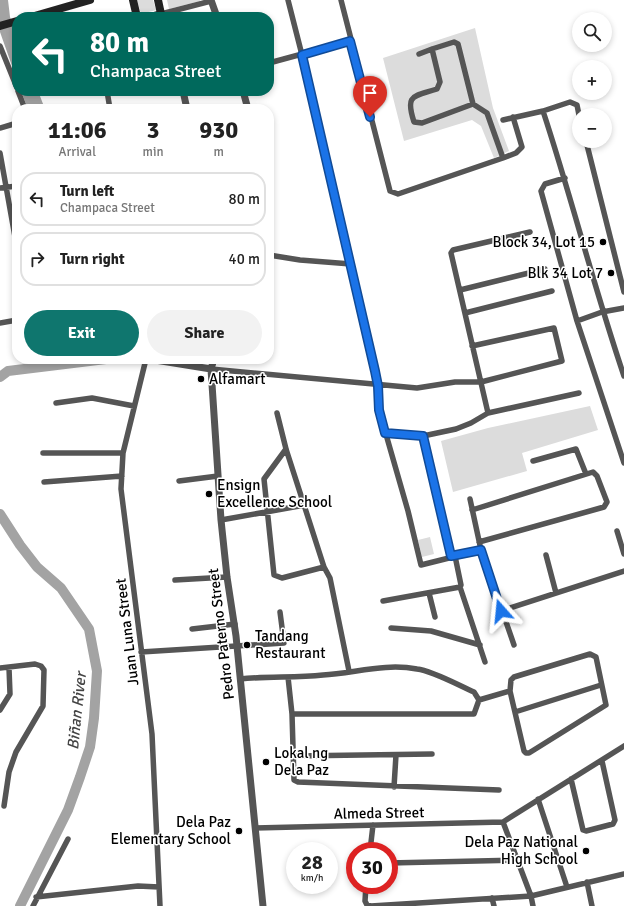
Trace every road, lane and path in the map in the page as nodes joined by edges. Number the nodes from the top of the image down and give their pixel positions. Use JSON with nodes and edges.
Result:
{"nodes":[{"id":1,"x":90,"y":0,"type":"edge"},
{"id":2,"x":133,"y":0,"type":"edge"},
{"id":3,"x":158,"y":0,"type":"edge"},
{"id":4,"x":211,"y":0,"type":"edge"},
{"id":5,"x":288,"y":0,"type":"edge"},
{"id":6,"x":341,"y":0,"type":"edge"},
{"id":7,"x":61,"y":12,"type":"edge"},
{"id":8,"x":136,"y":12,"type":"edge"},
{"id":9,"x":156,"y":12,"type":"edge"},
{"id":10,"x":170,"y":12,"type":"edge"},
{"id":11,"x":215,"y":12,"type":"edge"},
{"id":12,"x":12,"y":22,"type":"edge"},
{"id":13,"x":0,"y":26,"type":"edge"},
{"id":14,"x":350,"y":41,"type":"junction"},
{"id":15,"x":0,"y":46,"type":"edge"},
{"id":16,"x":432,"y":49,"type":"junction"},
{"id":17,"x":418,"y":54,"type":"dead end"},
{"id":18,"x":302,"y":55,"type":"junction"},
{"id":19,"x":274,"y":62,"type":"edge"},
{"id":20,"x":7,"y":63,"type":"junction"},
{"id":21,"x":0,"y":66,"type":"edge"},
{"id":22,"x":12,"y":76,"type":"edge"},
{"id":23,"x":473,"y":104,"type":"junction"},
{"id":24,"x":578,"y":108,"type":"edge"},
{"id":25,"x":542,"y":111,"type":"junction"},
{"id":26,"x":513,"y":117,"type":"junction"},
{"id":27,"x":503,"y":120,"type":"dead end"},
{"id":28,"x":12,"y":124,"type":"edge"},
{"id":29,"x":0,"y":128,"type":"edge"},
{"id":30,"x":588,"y":148,"type":"edge"},
{"id":31,"x":0,"y":153,"type":"edge"},
{"id":32,"x":503,"y":158,"type":"junction"},
{"id":33,"x":565,"y":178,"type":"junction"},
{"id":34,"x":3,"y":188,"type":"edge"},
{"id":35,"x":12,"y":227,"type":"edge"},
{"id":36,"x":530,"y":232,"type":"dead end"},
{"id":37,"x":274,"y":257,"type":"edge"},
{"id":38,"x":351,"y":264,"type":"junction"},
{"id":39,"x":545,"y":269,"type":"dead end"},
{"id":40,"x":460,"y":290,"type":"junction"},
{"id":41,"x":552,"y":290,"type":"dead end"},
{"id":42,"x":624,"y":292,"type":"edge"},
{"id":43,"x":624,"y":308,"type":"edge"},
{"id":44,"x":602,"y":312,"type":"junction"},
{"id":45,"x":465,"y":313,"type":"junction"},
{"id":46,"x":12,"y":321,"type":"edge"},
{"id":47,"x":577,"y":321,"type":"junction"},
{"id":48,"x":0,"y":323,"type":"edge"},
{"id":49,"x":472,"y":346,"type":"junction"},
{"id":50,"x":146,"y":364,"type":"edge"},
{"id":51,"x":183,"y":364,"type":"edge"},
{"id":52,"x":212,"y":364,"type":"edge"},
{"id":53,"x":211,"y":368,"type":"junction"},
{"id":54,"x":624,"y":376,"type":"edge"},
{"id":55,"x":481,"y":382,"type":"junction"},
{"id":56,"x":378,"y":386,"type":"junction"},
{"id":57,"x":579,"y":393,"type":"dead end"},
{"id":58,"x":56,"y":403,"type":"dead end"},
{"id":59,"x":134,"y":406,"type":"junction"},
{"id":60,"x":277,"y":413,"type":"dead end"},
{"id":61,"x":488,"y":413,"type":"junction"},
{"id":62,"x":385,"y":433,"type":"junction"},
{"id":63,"x":423,"y":436,"type":"junction"},
{"id":64,"x":286,"y":449,"type":"junction"},
{"id":65,"x":43,"y":453,"type":"dead end"},
{"id":66,"x":123,"y":453,"type":"junction"},
{"id":67,"x":533,"y":461,"type":"dead end"},
{"id":68,"x":624,"y":463,"type":"edge"},
{"id":69,"x":586,"y":474,"type":"junction"},
{"id":70,"x":122,"y":476,"type":"junction"},
{"id":71,"x":218,"y":476,"type":"junction"},
{"id":72,"x":179,"y":481,"type":"dead end"},
{"id":73,"x":44,"y":482,"type":"dead end"},
{"id":74,"x":470,"y":499,"type":"dead end"},
{"id":75,"x":305,"y":505,"type":"junction"},
{"id":76,"x":472,"y":510,"type":"junction"},
{"id":77,"x":267,"y":512,"type":"junction"},
{"id":78,"x":221,"y":520,"type":"junction"},
{"id":79,"x":617,"y":531,"type":"dead end"},
{"id":80,"x":480,"y":542,"type":"junction"},
{"id":81,"x":481,"y":550,"type":"junction"},
{"id":82,"x":624,"y":554,"type":"edge"},
{"id":83,"x":546,"y":555,"type":"dead end"},
{"id":84,"x":453,"y":556,"type":"junction"},
{"id":85,"x":324,"y":567,"type":"junction"},
{"id":86,"x":624,"y":571,"type":"edge"},
{"id":87,"x":227,"y":577,"type":"junction"},
{"id":88,"x":176,"y":580,"type":"dead end"},
{"id":89,"x":460,"y":587,"type":"junction"},
{"id":90,"x":429,"y":593,"type":"junction"},
{"id":91,"x":556,"y":593,"type":"junction"},
{"id":92,"x":383,"y":601,"type":"dead end"},
{"id":93,"x":501,"y":611,"type":"junction"},
{"id":94,"x":280,"y":612,"type":"dead end"},
{"id":95,"x":435,"y":617,"type":"dead end"},
{"id":96,"x":235,"y":624,"type":"junction"},
{"id":97,"x":391,"y":628,"type":"dead end"},
{"id":98,"x":192,"y":629,"type":"dead end"},
{"id":99,"x":480,"y":645,"type":"junction"},
{"id":100,"x":514,"y":645,"type":"dead end"},
{"id":101,"x":237,"y":646,"type":"junction"},
{"id":102,"x":141,"y":652,"type":"junction"},
{"id":103,"x":485,"y":662,"type":"dead end"},
{"id":104,"x":0,"y":668,"type":"edge"},
{"id":105,"x":9,"y":668,"type":"junction"},
{"id":106,"x":349,"y":670,"type":"junction"},
{"id":107,"x":288,"y":676,"type":"junction"},
{"id":108,"x":240,"y":678,"type":"junction"},
{"id":109,"x":601,"y":685,"type":"junction"},
{"id":110,"x":510,"y":691,"type":"junction"},
{"id":111,"x":479,"y":700,"type":"junction"},
{"id":112,"x":0,"y":710,"type":"edge"},
{"id":113,"x":515,"y":712,"type":"junction"},
{"id":114,"x":292,"y":714,"type":"junction"},
{"id":115,"x":624,"y":746,"type":"edge"},
{"id":116,"x":432,"y":754,"type":"dead end"},
{"id":117,"x":396,"y":755,"type":"junction"},
{"id":118,"x":293,"y":756,"type":"junction"},
{"id":119,"x":602,"y":761,"type":"junction"},
{"id":120,"x":571,"y":779,"type":"junction"},
{"id":121,"x":394,"y":787,"type":"junction"},
{"id":122,"x":499,"y":790,"type":"dead end"},
{"id":123,"x":538,"y":799,"type":"junction"},
{"id":124,"x":4,"y":806,"type":"dead end"},
{"id":125,"x":503,"y":822,"type":"junction"},
{"id":126,"x":373,"y":824,"type":"junction"},
{"id":127,"x":255,"y":828,"type":"junction"},
{"id":128,"x":68,"y":839,"type":"dead end"},
{"id":129,"x":371,"y":842,"type":"edge"},
{"id":130,"x":517,"y":860,"type":"junction"},
{"id":131,"x":398,"y":864,"type":"edge"},
{"id":132,"x":624,"y":874,"type":"edge"},
{"id":133,"x":587,"y":882,"type":"junction"},
{"id":134,"x":159,"y":887,"type":"junction"},
{"id":135,"x":567,"y":887,"type":"junction"},
{"id":136,"x":365,"y":894,"type":"edge"},
{"id":137,"x":531,"y":896,"type":"junction"},
{"id":138,"x":36,"y":897,"type":"junction"},
{"id":139,"x":492,"y":898,"type":"junction"},
{"id":140,"x":32,"y":906,"type":"edge"},
{"id":141,"x":160,"y":906,"type":"edge"},
{"id":142,"x":263,"y":906,"type":"edge"},
{"id":143,"x":494,"y":906,"type":"edge"},
{"id":144,"x":533,"y":906,"type":"edge"},
{"id":145,"x":592,"y":906,"type":"edge"}],
"edges":[{"from":1,"to":7,"type":"main road"},
{"from":2,"to":8,"type":"main road"},
{"from":3,"to":9,"type":"main road"},
{"from":4,"to":10,"type":"street"},
{"from":4,"to":11,"type":"street"},
{"from":5,"to":18,"type":"street"},
{"from":6,"to":14,"type":"street"},
{"from":12,"to":13,"type":"main road"},
{"from":14,"to":18,"type":"street"},
{"from":14,"to":32,"type":"street"},
{"from":15,"to":20,"type":"street"},
{"from":16,"to":17,"type":"street"},
{"from":16,"to":23,"type":"street"},
{"from":16,"to":23,"type":"street"},
{"from":18,"to":19,"type":"street"},
{"from":18,"to":38,"type":"street"},
{"from":20,"to":21,"type":"street"},
{"from":20,"to":22,"type":"street"},
{"from":23,"to":32,"type":"street"},
{"from":24,"to":25,"type":"street"},
{"from":25,"to":26,"type":"street"},
{"from":25,"to":33,"type":"street"},
{"from":26,"to":27,"type":"street"},
{"from":26,"to":32,"type":"street"},
{"from":28,"to":29,"type":"street"},
{"from":30,"to":42,"type":"street"},
{"from":31,"to":34,"type":"street"},
{"from":33,"to":44,"type":"street"},
{"from":33,"to":47,"type":"street"},
{"from":34,"to":35,"type":"street"},
{"from":36,"to":40,"type":"street"},
{"from":37,"to":38,"type":"street"},
{"from":38,"to":56,"type":"street"},
{"from":39,"to":40,"type":"street"},
{"from":40,"to":45,"type":"street"},
{"from":41,"to":45,"type":"street"},
{"from":43,"to":44,"type":"street"},
{"from":44,"to":47,"type":"street"},
{"from":44,"to":54,"type":"street"},
{"from":45,"to":49,"type":"street"},
{"from":46,"to":48,"type":"street"},
{"from":47,"to":68,"type":"street"},
{"from":49,"to":55,"type":"street"},
{"from":49,"to":55,"type":"street"},
{"from":50,"to":59,"type":"street","name":"Juan Luna Street"},
{"from":51,"to":53,"type":"street"},
{"from":52,"to":53,"type":"street","name":"Pedro Paterno Street"},
{"from":53,"to":56,"type":"street"},
{"from":53,"to":71,"type":"street","name":"Pedro Paterno Street"},
{"from":55,"to":56,"type":"street"},
{"from":55,"to":61,"type":"street"},
{"from":56,"to":62,"type":"street"},
{"from":57,"to":61,"type":"street"},
{"from":58,"to":59,"type":"street"},
{"from":59,"to":66,"type":"street","name":"Juan Luna Street"},
{"from":60,"to":64,"type":"street"},
{"from":61,"to":63,"type":"street"},
{"from":62,"to":63,"type":"street"},
{"from":62,"to":84,"type":"street"},
{"from":63,"to":84,"type":"street"},
{"from":64,"to":75,"type":"street"},
{"from":64,"to":77,"type":"street"},
{"from":65,"to":66,"type":"street"},
{"from":66,"to":70,"type":"street","name":"Juan Luna Street"},
{"from":67,"to":69,"type":"street"},
{"from":69,"to":76,"type":"street"},
{"from":69,"to":80,"type":"street"},
{"from":70,"to":73,"type":"street"},
{"from":70,"to":102,"type":"street","name":"Juan Luna Street"},
{"from":71,"to":72,"type":"street"},
{"from":71,"to":78,"type":"street","name":"Pedro Paterno Street"},
{"from":74,"to":76,"type":"street"},
{"from":75,"to":77,"type":"street"},
{"from":75,"to":85,"type":"street"},
{"from":76,"to":80,"type":"street"},
{"from":77,"to":78,"type":"street"},
{"from":77,"to":85,"type":"street"},
{"from":78,"to":87,"type":"street","name":"Pedro Paterno Street"},
{"from":79,"to":82,"type":"street"},
{"from":80,"to":81,"type":"street"},
{"from":81,"to":84,"type":"street"},
{"from":81,"to":93,"type":"street"},
{"from":83,"to":91,"type":"street"},
{"from":84,"to":89,"type":"street"},
{"from":85,"to":106,"type":"street"},
{"from":86,"to":91,"type":"street"},
{"from":87,"to":88,"type":"street"},
{"from":87,"to":96,"type":"street","name":"Pedro Paterno Street"},
{"from":89,"to":90,"type":"street"},
{"from":89,"to":99,"type":"street"},
{"from":90,"to":92,"type":"street"},
{"from":90,"to":95,"type":"street"},
{"from":91,"to":93,"type":"street"},
{"from":93,"to":100,"type":"street"},
{"from":94,"to":101,"type":"street"},
{"from":96,"to":98,"type":"street"},
{"from":96,"to":101,"type":"street","name":"Pedro Paterno Street"},
{"from":97,"to":99,"type":"street"},
{"from":99,"to":103,"type":"street"},
{"from":101,"to":102,"type":"street"},
{"from":101,"to":108,"type":"street","name":"Pedro Paterno Street"},
{"from":102,"to":134,"type":"street","name":"Juan Luna Street"},
{"from":104,"to":105,"type":"street"},
{"from":105,"to":112,"type":"street"},
{"from":105,"to":124,"type":"street"},
{"from":106,"to":107,"type":"street"},
{"from":106,"to":111,"type":"street"},
{"from":107,"to":108,"type":"street"},
{"from":107,"to":114,"type":"street"},
{"from":108,"to":127,"type":"street","name":"Pedro Paterno Street"},
{"from":109,"to":110,"type":"street"},
{"from":109,"to":113,"type":"street"},
{"from":109,"to":113,"type":"street"},
{"from":110,"to":111,"type":"street"},
{"from":110,"to":113,"type":"street"},
{"from":111,"to":114,"type":"street"},
{"from":114,"to":118,"type":"street"},
{"from":115,"to":119,"type":"street"},
{"from":116,"to":117,"type":"street"},
{"from":117,"to":118,"type":"street"},
{"from":117,"to":121,"type":"street"},
{"from":118,"to":121,"type":"street"},
{"from":119,"to":120,"type":"street"},
{"from":119,"to":120,"type":"street"},
{"from":120,"to":123,"type":"street"},
{"from":121,"to":122,"type":"street"},
{"from":123,"to":125,"type":"street"},
{"from":123,"to":135,"type":"street"},
{"from":125,"to":126,"type":"street","name":"Almeda Street"},
{"from":125,"to":130,"type":"street"},
{"from":126,"to":127,"type":"street","name":"Almeda Street"},
{"from":126,"to":129,"type":"street"},
{"from":127,"to":142,"type":"street","name":"Pedro Paterno Street"},
{"from":128,"to":138,"type":"street"},
{"from":130,"to":131,"type":"street"},
{"from":130,"to":137,"type":"street"},
{"from":132,"to":133,"type":"street"},
{"from":133,"to":135,"type":"street"},
{"from":133,"to":145,"type":"street"},
{"from":134,"to":138,"type":"street"},
{"from":134,"to":141,"type":"street","name":"Juan Luna Street"},
{"from":135,"to":137,"type":"street"},
{"from":136,"to":139,"type":"street"},
{"from":137,"to":139,"type":"street"},
{"from":137,"to":144,"type":"street"},
{"from":138,"to":140,"type":"street"},
{"from":139,"to":143,"type":"street"}]}
